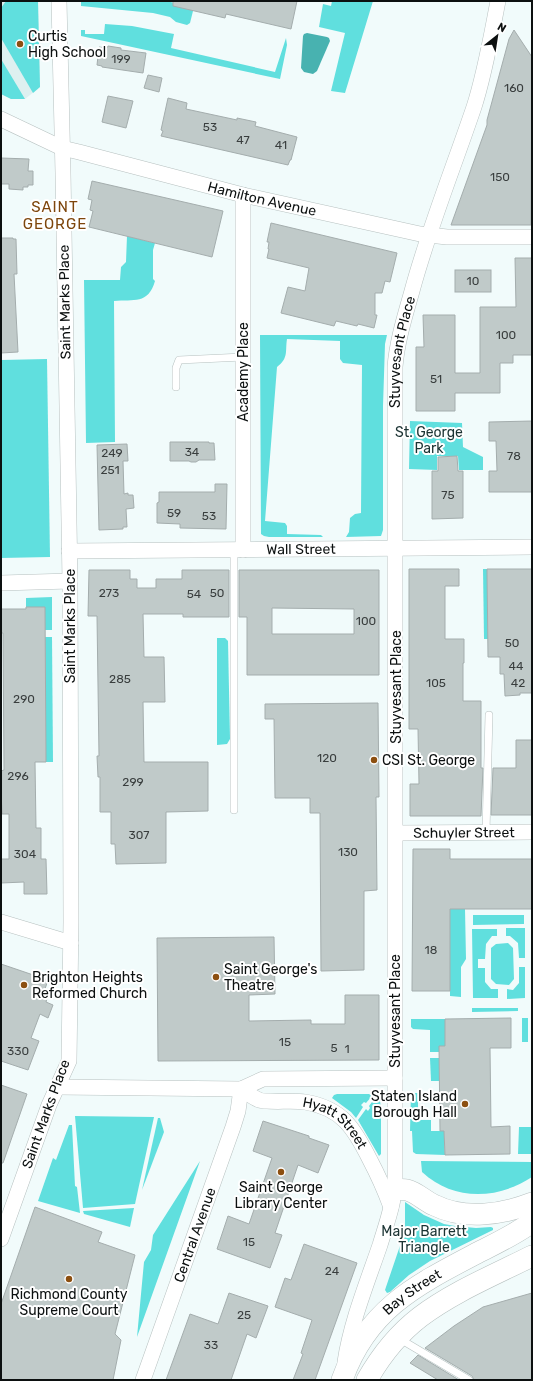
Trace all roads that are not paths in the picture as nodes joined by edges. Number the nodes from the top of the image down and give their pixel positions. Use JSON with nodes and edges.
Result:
{"nodes":[{"id":1,"x":59,"y":1,"type":"edge"},
{"id":2,"x":498,"y":1,"type":"edge"},
{"id":3,"x":1,"y":119,"type":"edge"},
{"id":4,"x":62,"y":148,"type":"junction"},
{"id":5,"x":243,"y":195,"type":"junction"},
{"id":6,"x":428,"y":235,"type":"junction"},
{"id":7,"x":532,"y":237,"type":"edge"},
{"id":8,"x":243,"y":357,"type":"junction"},
{"id":9,"x":176,"y":386,"type":"dead end"},
{"id":10,"x":396,"y":548,"type":"junction"},
{"id":11,"x":532,"y":548,"type":"edge"},
{"id":12,"x":238,"y":550,"type":"junction"},
{"id":13,"x":69,"y":551,"type":"junction"},
{"id":14,"x":70,"y":581,"type":"junction"},
{"id":15,"x":1,"y":583,"type":"edge"},
{"id":16,"x":489,"y":715,"type":"dead end"},
{"id":17,"x":234,"y":810,"type":"dead end"},
{"id":18,"x":486,"y":832,"type":"junction"},
{"id":19,"x":532,"y":832,"type":"edge"},
{"id":20,"x":396,"y":833,"type":"junction"},
{"id":21,"x":1,"y":922,"type":"edge"},
{"id":22,"x":71,"y":942,"type":"junction"},
{"id":23,"x":395,"y":1078,"type":"junction"},
{"id":24,"x":58,"y":1087,"type":"junction"},
{"id":25,"x":241,"y":1089,"type":"junction"},
{"id":26,"x":393,"y":1198,"type":"junction"},
{"id":27,"x":532,"y":1203,"type":"edge"},
{"id":28,"x":531,"y":1223,"type":"edge"},
{"id":29,"x":1,"y":1239,"type":"edge"},
{"id":30,"x":532,"y":1256,"type":"edge"},
{"id":31,"x":398,"y":1338,"type":"junction"},
{"id":32,"x":143,"y":1380,"type":"edge"},
{"id":33,"x":342,"y":1380,"type":"edge"},
{"id":34,"x":367,"y":1380,"type":"edge"},
{"id":35,"x":469,"y":1380,"type":"edge"}],
"edges":[{"from":1,"to":4,"type":"street","name":"Saint Marks Place"},
{"from":2,"to":6,"type":"street","name":"Stuyvesant Place"},
{"from":3,"to":4,"type":"street","name":"Hamilton Avenue"},
{"from":4,"to":5,"type":"street","name":"Hamilton Avenue"},
{"from":4,"to":13,"type":"street","name":"Saint Marks Place"},
{"from":5,"to":6,"type":"street","name":"Hamilton Avenue"},
{"from":5,"to":8,"type":"street","name":"Academy Place"},
{"from":6,"to":7,"type":"street","name":"Hamilton Avenue"},
{"from":6,"to":10,"type":"street","name":"Stuyvesant Place"},
{"from":8,"to":9,"type":"lane"},
{"from":8,"to":12,"type":"street","name":"Academy Place"},
{"from":10,"to":11,"type":"street","name":"Wall Street"},
{"from":10,"to":12,"type":"street","name":"Wall Street"},
{"from":10,"to":20,"type":"street","name":"Stuyvesant Place"},
{"from":12,"to":13,"type":"street","name":"Wall Street"},
{"from":12,"to":17,"type":"lane"},
{"from":13,"to":14,"type":"street","name":"Saint Marks Place"},
{"from":14,"to":15,"type":"street"},
{"from":14,"to":22,"type":"street","name":"Saint Marks Place"},
{"from":16,"to":18,"type":"lane"},
{"from":18,"to":19,"type":"street","name":"Schuyler Street"},
{"from":18,"to":20,"type":"street","name":"Schuyler Street"},
{"from":20,"to":23,"type":"street","name":"Stuyvesant Place"},
{"from":21,"to":22,"type":"street"},
{"from":22,"to":24,"type":"street","name":"Saint Marks Place"},
{"from":23,"to":25,"type":"street","name":"Hyatt Street"},
{"from":23,"to":26,"type":"street","name":"Stuyvesant Place"},
{"from":24,"to":25,"type":"street","name":"Hyatt Street"},
{"from":24,"to":29,"type":"street","name":"Saint Marks Place"},
{"from":25,"to":26,"type":"street","name":"Hyatt Street"},
{"from":25,"to":32,"type":"street","name":"Central Avenue"},
{"from":26,"to":27,"type":"main road"},
{"from":26,"to":33,"type":"street","name":"Stuyvesant Place"},
{"from":28,"to":33,"type":"main road","name":"Bay Street"},
{"from":30,"to":31,"type":"main road","name":"Bay Street"},
{"from":31,"to":34,"type":"main road","name":"Bay Street"},
{"from":31,"to":35,"type":"lane"}]}
